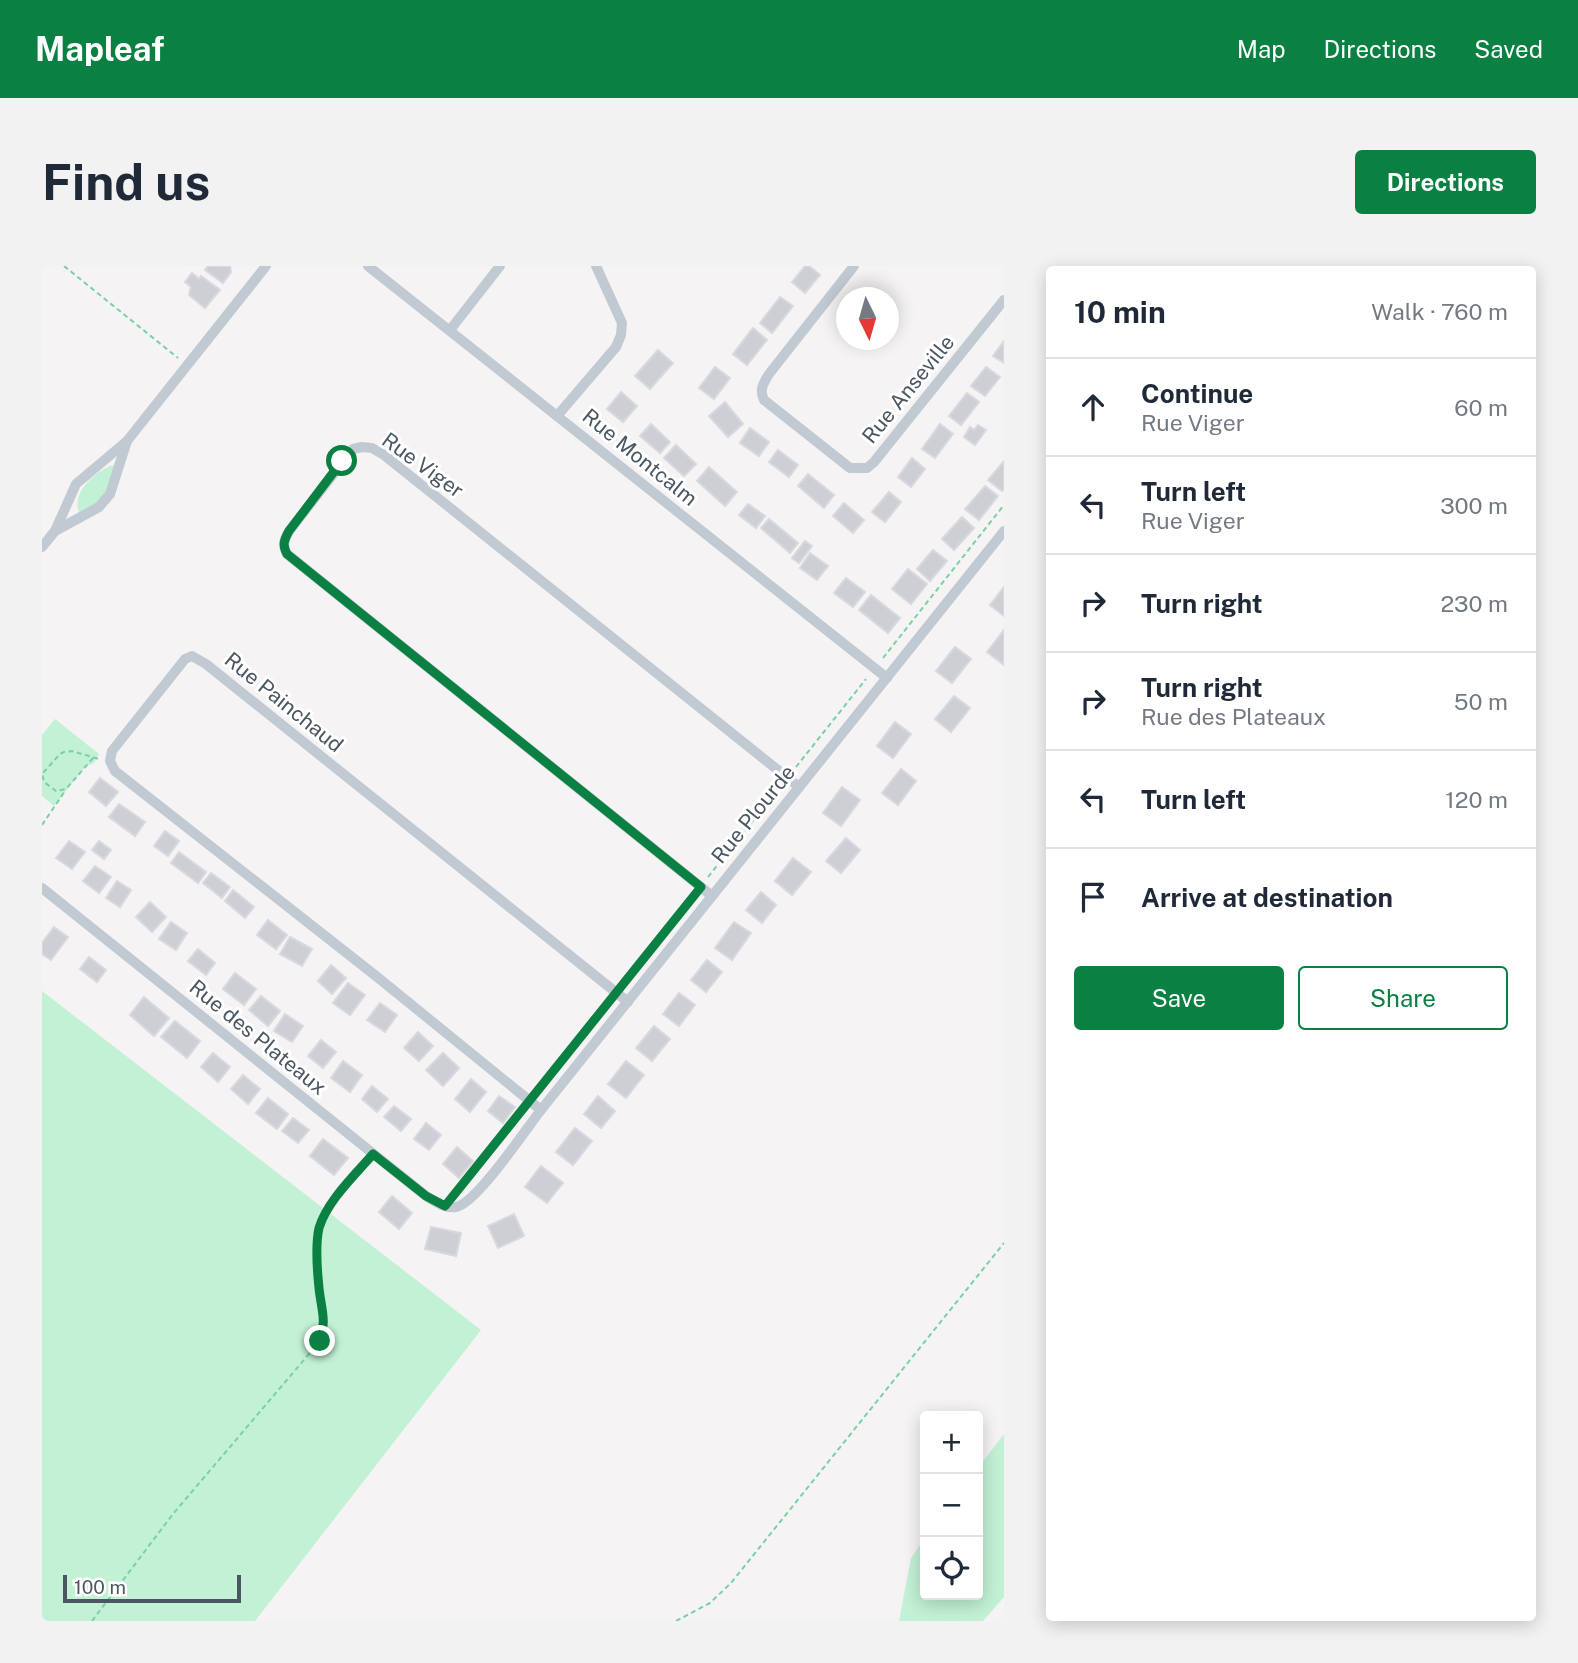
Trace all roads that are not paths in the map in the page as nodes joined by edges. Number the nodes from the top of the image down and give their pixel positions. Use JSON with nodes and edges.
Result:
{"nodes":[{"id":1,"x":267,"y":266,"type":"edge"},
{"id":2,"x":368,"y":266,"type":"edge"},
{"id":3,"x":500,"y":266,"type":"edge"},
{"id":4,"x":596,"y":266,"type":"edge"},
{"id":5,"x":854,"y":266,"type":"edge"},
{"id":6,"x":1004,"y":300,"type":"edge"},
{"id":7,"x":450,"y":330,"type":"junction"},
{"id":8,"x":557,"y":416,"type":"junction"},
{"id":9,"x":127,"y":441,"type":"junction"},
{"id":10,"x":55,"y":531,"type":"junction"},
{"id":11,"x":1004,"y":531,"type":"edge"},
{"id":12,"x":42,"y":547,"type":"edge"},
{"id":13,"x":887,"y":678,"type":"junction"},
{"id":14,"x":799,"y":787,"type":"junction"},
{"id":15,"x":42,"y":888,"type":"edge"},
{"id":16,"x":712,"y":895,"type":"junction"},
{"id":17,"x":628,"y":1002,"type":"junction"},
{"id":18,"x":541,"y":1110,"type":"junction"},
{"id":19,"x":450,"y":1207,"type":"joint"}],
"edges":[{"from":1,"to":9,"type":"street"},
{"from":2,"to":7,"type":"street","name":"Rue Montcalm"},
{"from":3,"to":7,"type":"street"},
{"from":4,"to":8,"type":"street"},
{"from":5,"to":6,"type":"street","name":"Rue Anseville"},
{"from":7,"to":8,"type":"street","name":"Rue Montcalm"},
{"from":8,"to":13,"type":"street","name":"Rue Montcalm"},
{"from":9,"to":10,"type":"street"},
{"from":9,"to":10,"type":"street"},
{"from":10,"to":12,"type":"street"},
{"from":11,"to":13,"type":"street","name":"Rue Plourde"},
{"from":13,"to":14,"type":"street","name":"Rue Plourde"},
{"from":14,"to":16,"type":"street","name":"Rue Plourde"},
{"from":14,"to":16,"type":"street","name":"Rue Viger"},
{"from":15,"to":19,"type":"street","name":"Rue des Plateaux"},
{"from":16,"to":17,"type":"street","name":"Rue Plourde"},
{"from":17,"to":18,"type":"street","name":"Rue Plourde"},
{"from":17,"to":18,"type":"street","name":"Rue Painchaud"},
{"from":18,"to":19,"type":"street","name":"Rue Plourde"}]}
